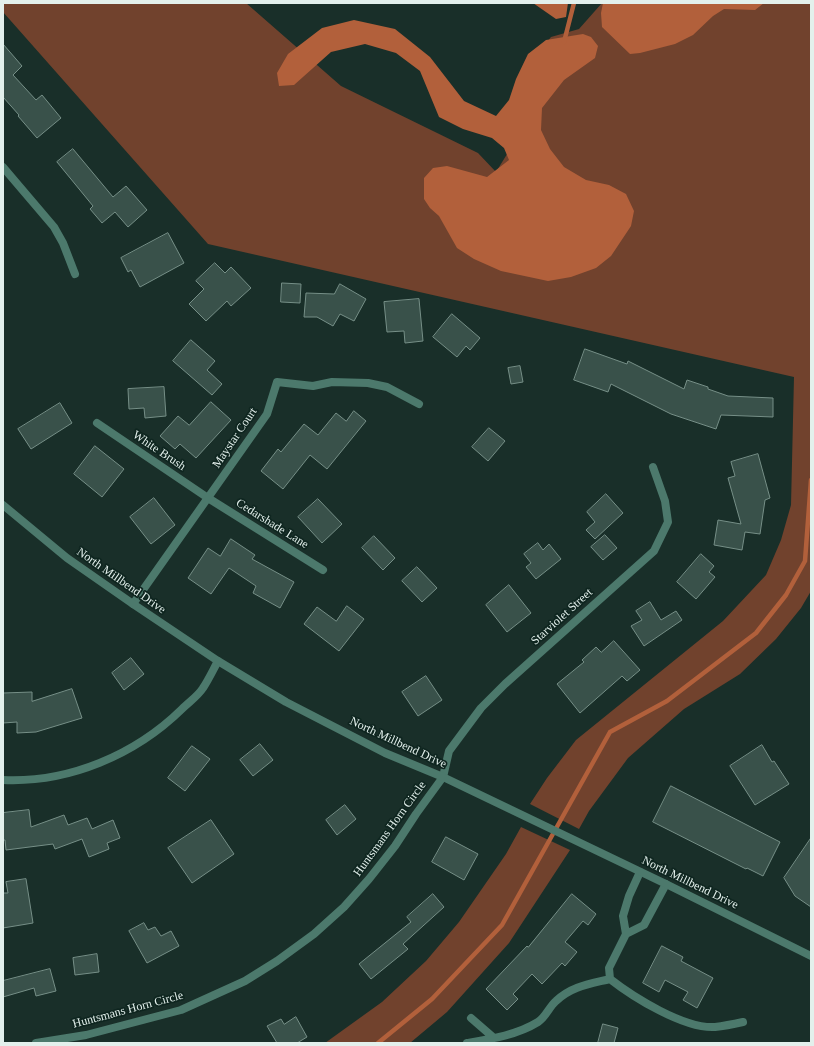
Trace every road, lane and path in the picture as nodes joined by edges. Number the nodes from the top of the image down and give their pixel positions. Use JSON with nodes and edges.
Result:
{"nodes":[{"id":1,"x":3,"y":167,"type":"edge"},
{"id":2,"x":75,"y":274,"type":"dead end"},
{"id":3,"x":418,"y":404,"type":"dead end"},
{"id":4,"x":97,"y":423,"type":"dead end"},
{"id":5,"x":653,"y":467,"type":"dead end"},
{"id":6,"x":208,"y":498,"type":"junction"},
{"id":7,"x":3,"y":505,"type":"edge"},
{"id":8,"x":322,"y":570,"type":"dead end"},
{"id":9,"x":133,"y":604,"type":"junction"},
{"id":10,"x":218,"y":661,"type":"junction"},
{"id":11,"x":443,"y":777,"type":"junction"},
{"id":12,"x":3,"y":780,"type":"edge"},
{"id":13,"x":640,"y":872,"type":"junction"},
{"id":14,"x":666,"y":884,"type":"junction"},
{"id":15,"x":626,"y":934,"type":"junction"},
{"id":16,"x":811,"y":956,"type":"edge"},
{"id":17,"x":610,"y":979,"type":"junction"},
{"id":18,"x":471,"y":1018,"type":"dead end"},
{"id":19,"x":743,"y":1022,"type":"dead end"},
{"id":20,"x":494,"y":1038,"type":"junction"},
{"id":21,"x":36,"y":1043,"type":"edge"},
{"id":22,"x":467,"y":1043,"type":"edge"}],
"edges":[{"from":1,"to":2,"type":"street"},
{"from":3,"to":6,"type":"street","name":"Maystar Court"},
{"from":4,"to":6,"type":"street","name":"White Brush"},
{"from":5,"to":11,"type":"street","name":"Starviolet Street"},
{"from":6,"to":8,"type":"street","name":"Cedarshade Lane"},
{"from":6,"to":9,"type":"street","name":"Maystar Court"},
{"from":7,"to":9,"type":"street","name":"North Millbend Drive"},
{"from":9,"to":10,"type":"street","name":"North Millbend Drive"},
{"from":10,"to":11,"type":"street","name":"North Millbend Drive"},
{"from":10,"to":12,"type":"street"},
{"from":11,"to":13,"type":"street","name":"North Millbend Drive"},
{"from":11,"to":21,"type":"street","name":"Huntsmans Horn Circle"},
{"from":13,"to":14,"type":"street","name":"North Millbend Drive"},
{"from":13,"to":15,"type":"street"},
{"from":14,"to":15,"type":"street"},
{"from":14,"to":16,"type":"street","name":"North Millbend Drive"},
{"from":15,"to":17,"type":"street"},
{"from":17,"to":19,"type":"street"},
{"from":17,"to":20,"type":"street"},
{"from":18,"to":20,"type":"street"},
{"from":20,"to":22,"type":"street"}]}
